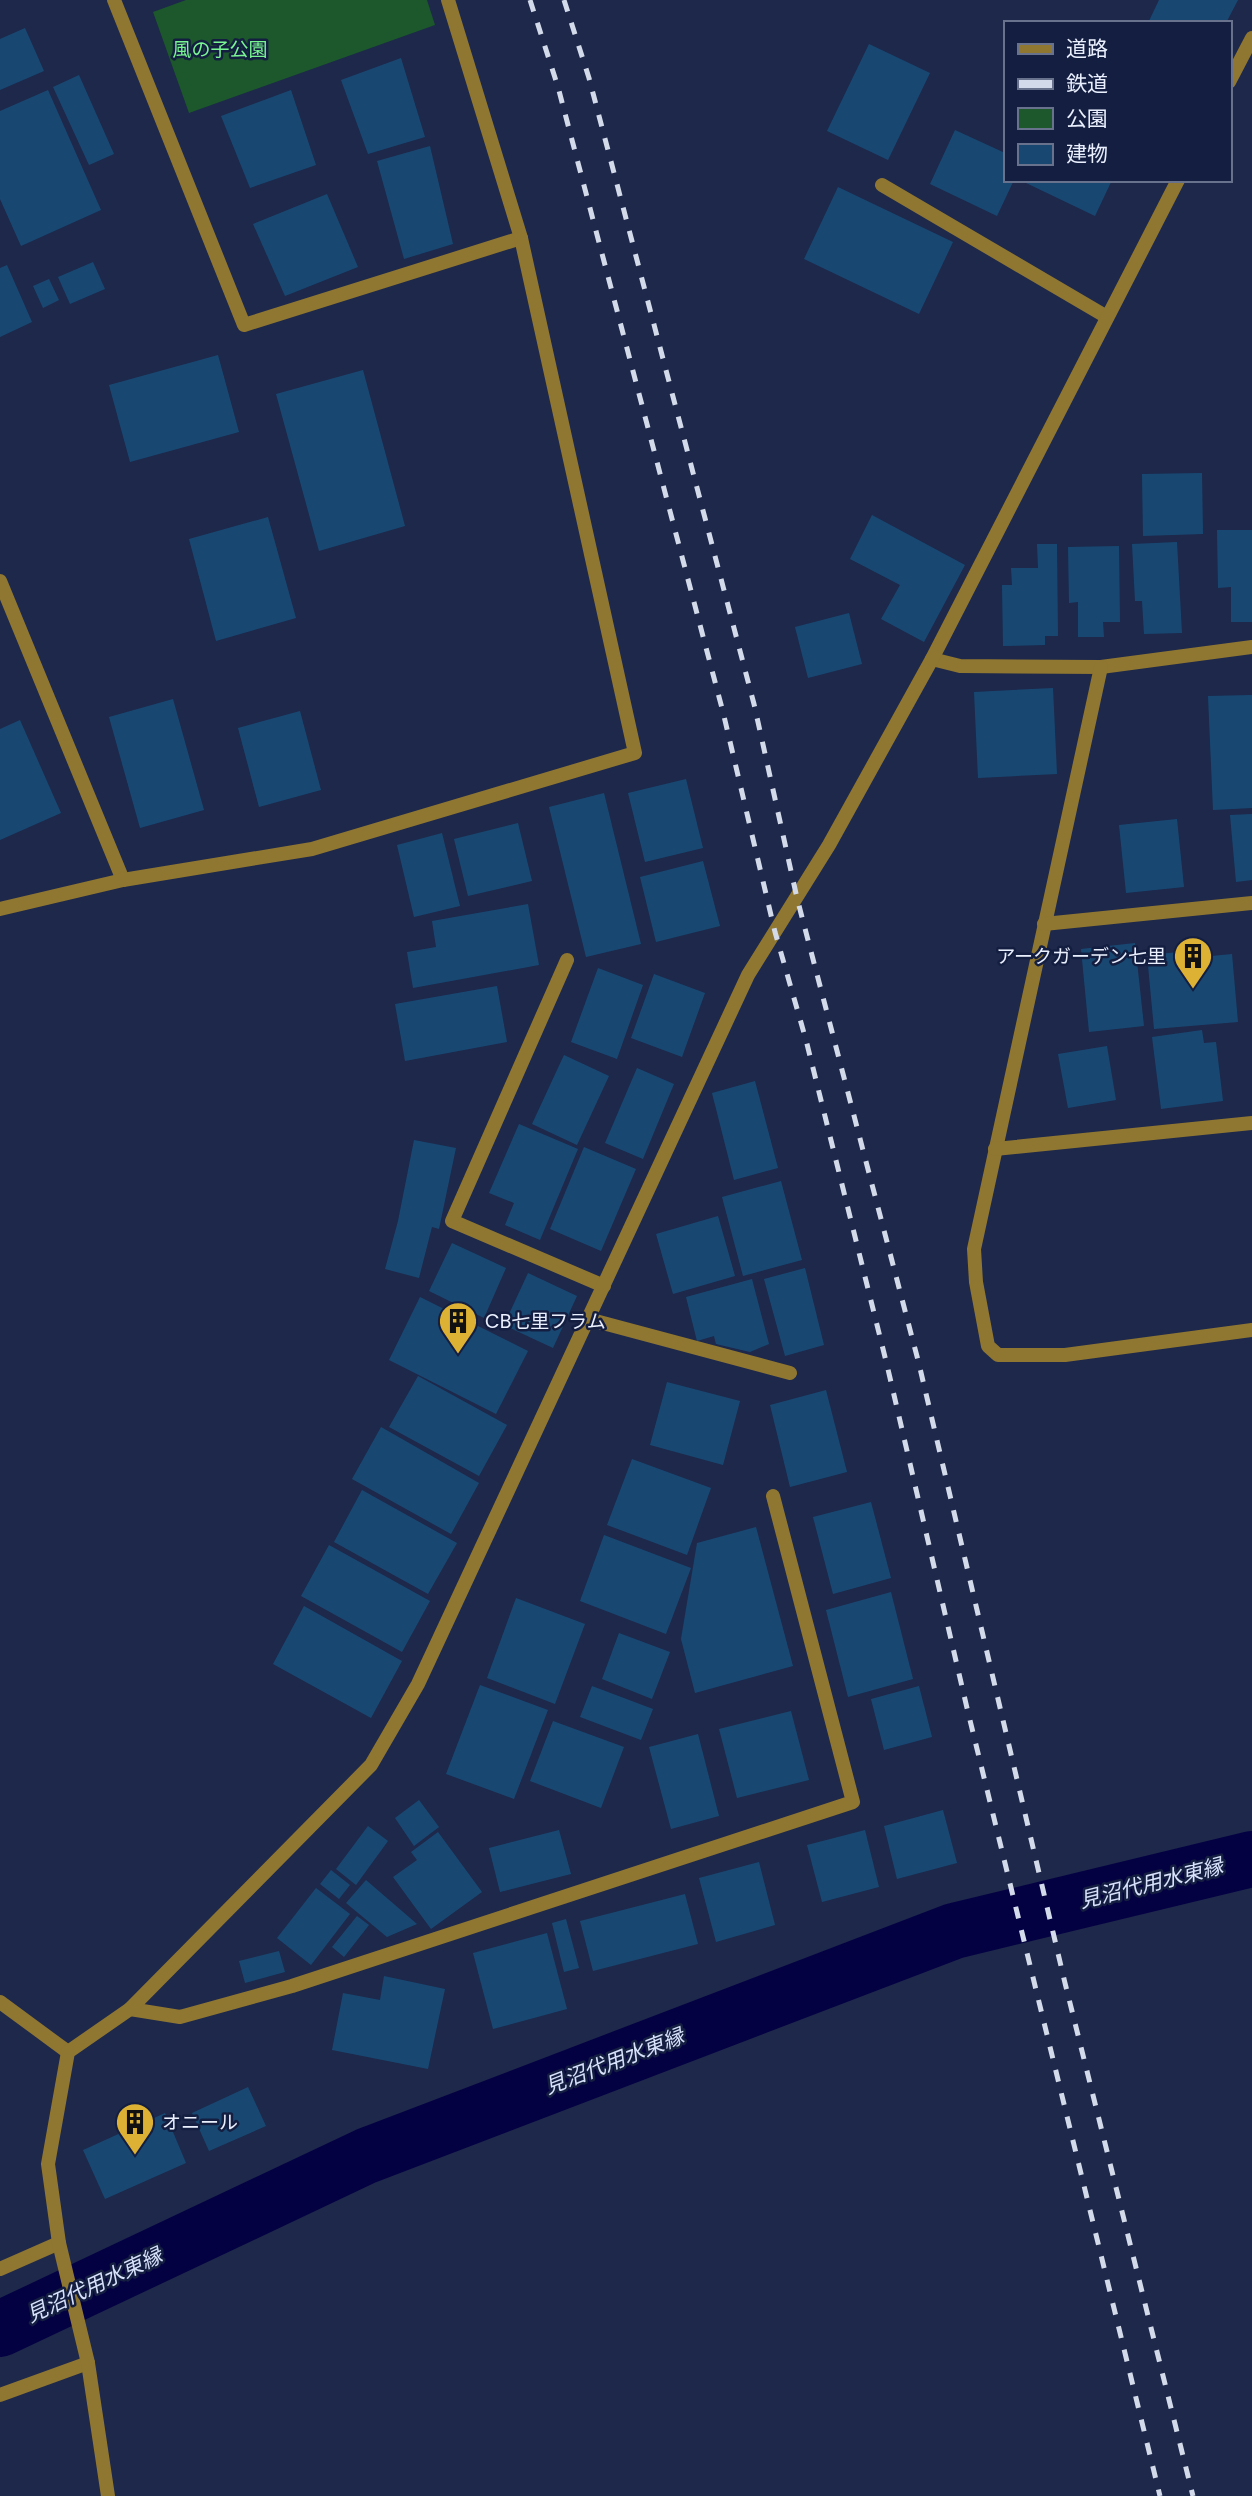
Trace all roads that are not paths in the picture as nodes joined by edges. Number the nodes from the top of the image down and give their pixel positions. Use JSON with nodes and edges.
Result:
{"nodes":[{"id":1,"x":114,"y":0,"type":"edge"},
{"id":2,"x":448,"y":0,"type":"edge"},
{"id":3,"x":1252,"y":38,"type":"edge"},
{"id":4,"x":1231,"y":78,"type":"edge"},
{"id":5,"x":1177,"y":182,"type":"edge"},
{"id":6,"x":882,"y":184,"type":"dead end"},
{"id":7,"x":521,"y":238,"type":"junction"},
{"id":8,"x":1108,"y":317,"type":"junction"},
{"id":9,"x":0,"y":580,"type":"edge"},
{"id":10,"x":1252,"y":647,"type":"edge"},
{"id":11,"x":932,"y":659,"type":"junction"},
{"id":12,"x":1101,"y":667,"type":"junction"},
{"id":13,"x":122,"y":880,"type":"junction"},
{"id":14,"x":1252,"y":903,"type":"edge"},
{"id":15,"x":0,"y":909,"type":"edge"},
{"id":16,"x":1044,"y":924,"type":"junction"},
{"id":17,"x":567,"y":960,"type":"dead end"},
{"id":18,"x":1252,"y":1123,"type":"edge"},
{"id":19,"x":995,"y":1149,"type":"junction"},
{"id":20,"x":604,"y":1286,"type":"junction"},
{"id":21,"x":588,"y":1319,"type":"junction"},
{"id":22,"x":1252,"y":1330,"type":"edge"},
{"id":23,"x":790,"y":1373,"type":"dead end"},
{"id":24,"x":773,"y":1496,"type":"dead end"},
{"id":25,"x":0,"y":2002,"type":"edge"},
{"id":26,"x":130,"y":2009,"type":"junction"},
{"id":27,"x":68,"y":2052,"type":"junction"},
{"id":28,"x":59,"y":2243,"type":"junction"},
{"id":29,"x":0,"y":2269,"type":"edge"},
{"id":30,"x":88,"y":2363,"type":"junction"},
{"id":31,"x":0,"y":2395,"type":"edge"},
{"id":32,"x":108,"y":2496,"type":"edge"}],
"edges":[{"from":1,"to":7,"type":"street"},
{"from":2,"to":7,"type":"street"},
{"from":3,"to":4,"type":"street"},
{"from":5,"to":8,"type":"street"},
{"from":6,"to":8,"type":"street"},
{"from":7,"to":13,"type":"street"},
{"from":8,"to":11,"type":"street"},
{"from":9,"to":13,"type":"street"},
{"from":10,"to":12,"type":"street"},
{"from":11,"to":12,"type":"street"},
{"from":11,"to":20,"type":"street"},
{"from":12,"to":16,"type":"street"},
{"from":13,"to":15,"type":"street"},
{"from":14,"to":16,"type":"street"},
{"from":16,"to":19,"type":"street"},
{"from":17,"to":20,"type":"street"},
{"from":18,"to":19,"type":"street"},
{"from":19,"to":22,"type":"street"},
{"from":20,"to":21,"type":"street"},
{"from":21,"to":23,"type":"street"},
{"from":21,"to":26,"type":"street"},
{"from":24,"to":26,"type":"street"},
{"from":25,"to":27,"type":"street"},
{"from":26,"to":27,"type":"street"},
{"from":27,"to":28,"type":"street"},
{"from":28,"to":29,"type":"street"},
{"from":28,"to":30,"type":"street"},
{"from":30,"to":31,"type":"street"},
{"from":30,"to":32,"type":"street"}]}
